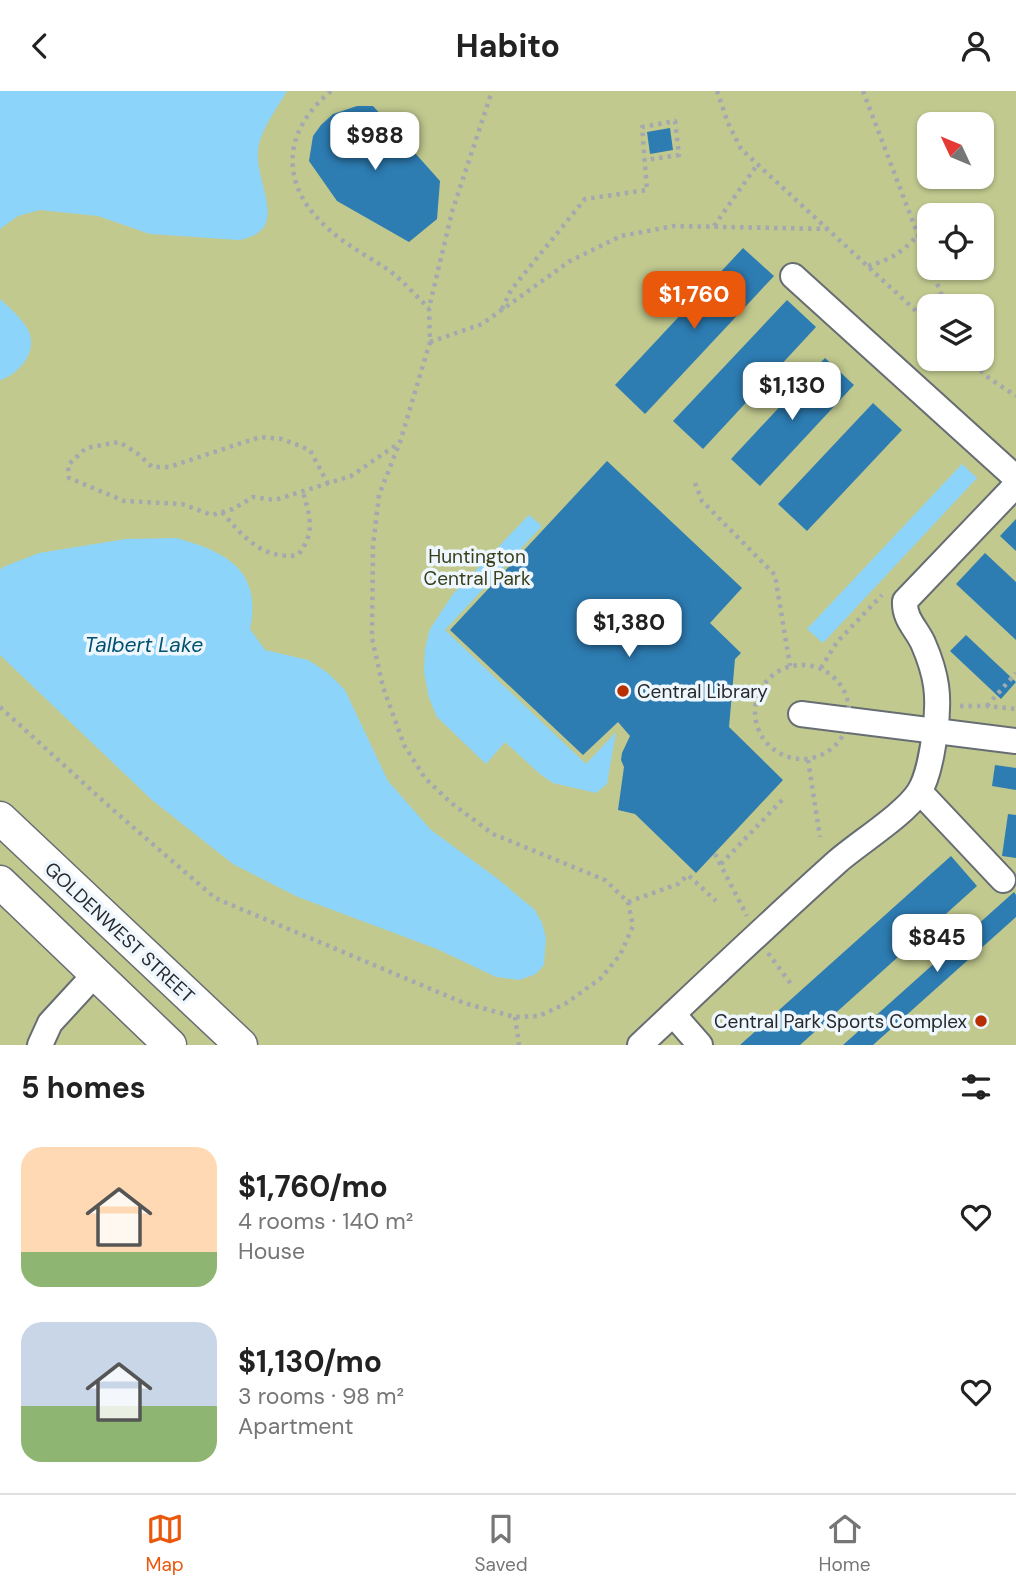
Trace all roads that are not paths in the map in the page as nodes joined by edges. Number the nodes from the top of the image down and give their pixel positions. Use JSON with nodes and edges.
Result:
{"nodes":[{"id":1,"x":793,"y":276,"type":"dead end"},
{"id":2,"x":1016,"y":478,"type":"edge"},
{"id":3,"x":1016,"y":485,"type":"edge"},
{"id":4,"x":801,"y":714,"type":"dead end"},
{"id":5,"x":935,"y":731,"type":"junction"},
{"id":6,"x":1016,"y":741,"type":"edge"},
{"id":7,"x":920,"y":792,"type":"junction"},
{"id":8,"x":0,"y":818,"type":"edge"},
{"id":9,"x":1003,"y":880,"type":"dead end"},
{"id":10,"x":0,"y":882,"type":"edge"},
{"id":11,"x":96,"y":973,"type":"junction"},
{"id":12,"x":673,"y":1014,"type":"junction"},
{"id":13,"x":40,"y":1045,"type":"edge"},
{"id":14,"x":170,"y":1045,"type":"edge"},
{"id":15,"x":241,"y":1045,"type":"edge"},
{"id":16,"x":640,"y":1045,"type":"edge"},
{"id":17,"x":700,"y":1045,"type":"edge"}],
"edges":[{"from":1,"to":2,"type":"lane"},
{"from":3,"to":5,"type":"lane"},
{"from":4,"to":5,"type":"lane"},
{"from":5,"to":6,"type":"lane"},
{"from":5,"to":7,"type":"lane"},
{"from":7,"to":9,"type":"lane"},
{"from":7,"to":12,"type":"lane"},
{"from":8,"to":15,"type":"main road","name":"GOLDENWEST STREET"},
{"from":10,"to":11,"type":"main road"},
{"from":11,"to":13,"type":"lane"},
{"from":11,"to":14,"type":"main road"},
{"from":12,"to":16,"type":"lane"},
{"from":12,"to":17,"type":"lane"}]}
